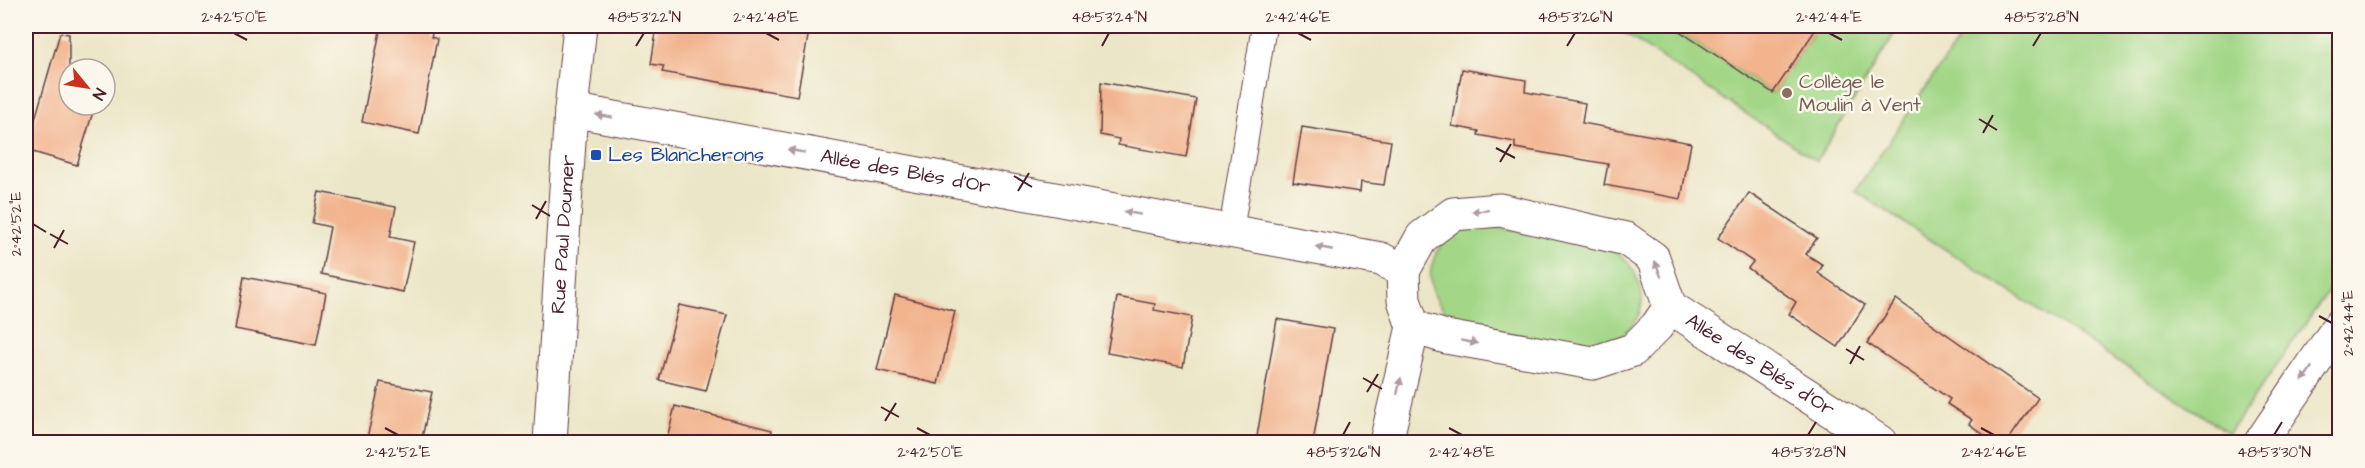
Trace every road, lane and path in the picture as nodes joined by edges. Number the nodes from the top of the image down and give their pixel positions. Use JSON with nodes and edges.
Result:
{"nodes":[{"id":1,"x":580,"y":26,"type":"edge"},
{"id":2,"x":1264,"y":26,"type":"edge"},
{"id":3,"x":571,"y":110,"type":"junction"},
{"id":4,"x":1231,"y":231,"type":"junction"},
{"id":5,"x":1392,"y":265,"type":"junction"},
{"id":6,"x":1670,"y":307,"type":"junction"},
{"id":7,"x":2340,"y":325,"type":"edge"},
{"id":8,"x":1413,"y":327,"type":"junction"},
{"id":9,"x":550,"y":442,"type":"edge"},
{"id":10,"x":1386,"y":442,"type":"edge"},
{"id":11,"x":1880,"y":442,"type":"edge"},
{"id":12,"x":2261,"y":442,"type":"edge"}],
"edges":[{"from":1,"to":3,"type":"street","name":"Rue Paul Doumer"},
{"from":2,"to":4,"type":"lane"},
{"from":4,"to":3,"type":"street","name":"Allée des Blés d'Or","one_way":true},
{"from":3,"to":9,"type":"street","name":"Rue Paul Doumer"},
{"from":5,"to":4,"type":"street","name":"Allée des Blés d'Or","one_way":true},
{"from":6,"to":5,"type":"street","name":"Allée des Blés d'Or","one_way":true},
{"from":5,"to":8,"type":"street"},
{"from":8,"to":6,"type":"street","name":"Allée des Blés d'Or","one_way":true},
{"from":6,"to":11,"type":"street","name":"Allée des Blés d'Or"},
{"from":7,"to":12,"type":"street","one_way":true},
{"from":10,"to":8,"type":"street","one_way":true}]}
